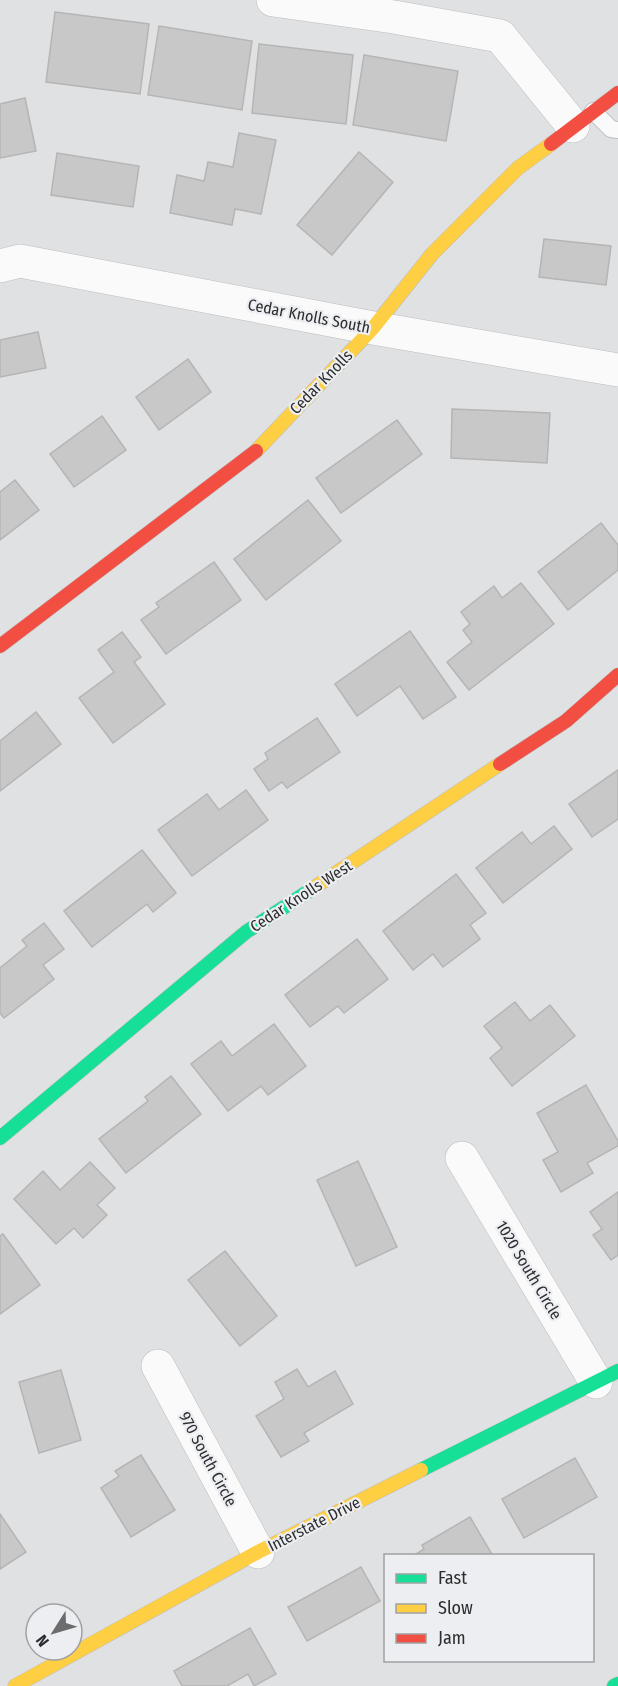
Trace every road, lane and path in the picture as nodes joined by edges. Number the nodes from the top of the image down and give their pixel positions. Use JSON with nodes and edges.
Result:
{"nodes":[{"id":1,"x":273,"y":0,"type":"edge"},
{"id":2,"x":618,"y":93,"type":"edge"},
{"id":3,"x":583,"y":119,"type":"junction"},
{"id":4,"x":618,"y":130,"type":"edge"},
{"id":5,"x":0,"y":266,"type":"edge"},
{"id":6,"x":373,"y":328,"type":"junction"},
{"id":7,"x":618,"y":370,"type":"edge"},
{"id":8,"x":0,"y":646,"type":"edge"},
{"id":9,"x":618,"y":675,"type":"edge"},
{"id":10,"x":0,"y":1138,"type":"edge"},
{"id":11,"x":462,"y":1158,"type":"dead end"},
{"id":12,"x":158,"y":1366,"type":"dead end"},
{"id":13,"x":607,"y":1376,"type":"edge"},
{"id":14,"x":258,"y":1552,"type":"junction"},
{"id":15,"x":618,"y":1684,"type":"edge"},
{"id":16,"x":15,"y":1686,"type":"edge"},
{"id":17,"x":614,"y":1686,"type":"edge"}],
"edges":[{"from":1,"to":3,"type":"street"},
{"from":2,"to":3,"type":"main road","name":"Cedar Knolls"},
{"from":3,"to":4,"type":"lane"},
{"from":3,"to":6,"type":"main road","name":"Cedar Knolls"},
{"from":5,"to":6,"type":"street","name":"Cedar Knolls South"},
{"from":6,"to":7,"type":"street","name":"Cedar Knolls South"},
{"from":6,"to":8,"type":"main road","name":"Cedar Knolls"},
{"from":9,"to":10,"type":"main road","name":"Cedar Knolls West"},
{"from":11,"to":13,"type":"street","name":"1020 South Circle"},
{"from":12,"to":14,"type":"street","name":"970 South Circle"},
{"from":13,"to":14,"type":"main road","name":"Interstate Drive"},
{"from":14,"to":16,"type":"main road","name":"Interstate Drive"},
{"from":15,"to":17,"type":"main road"}]}
